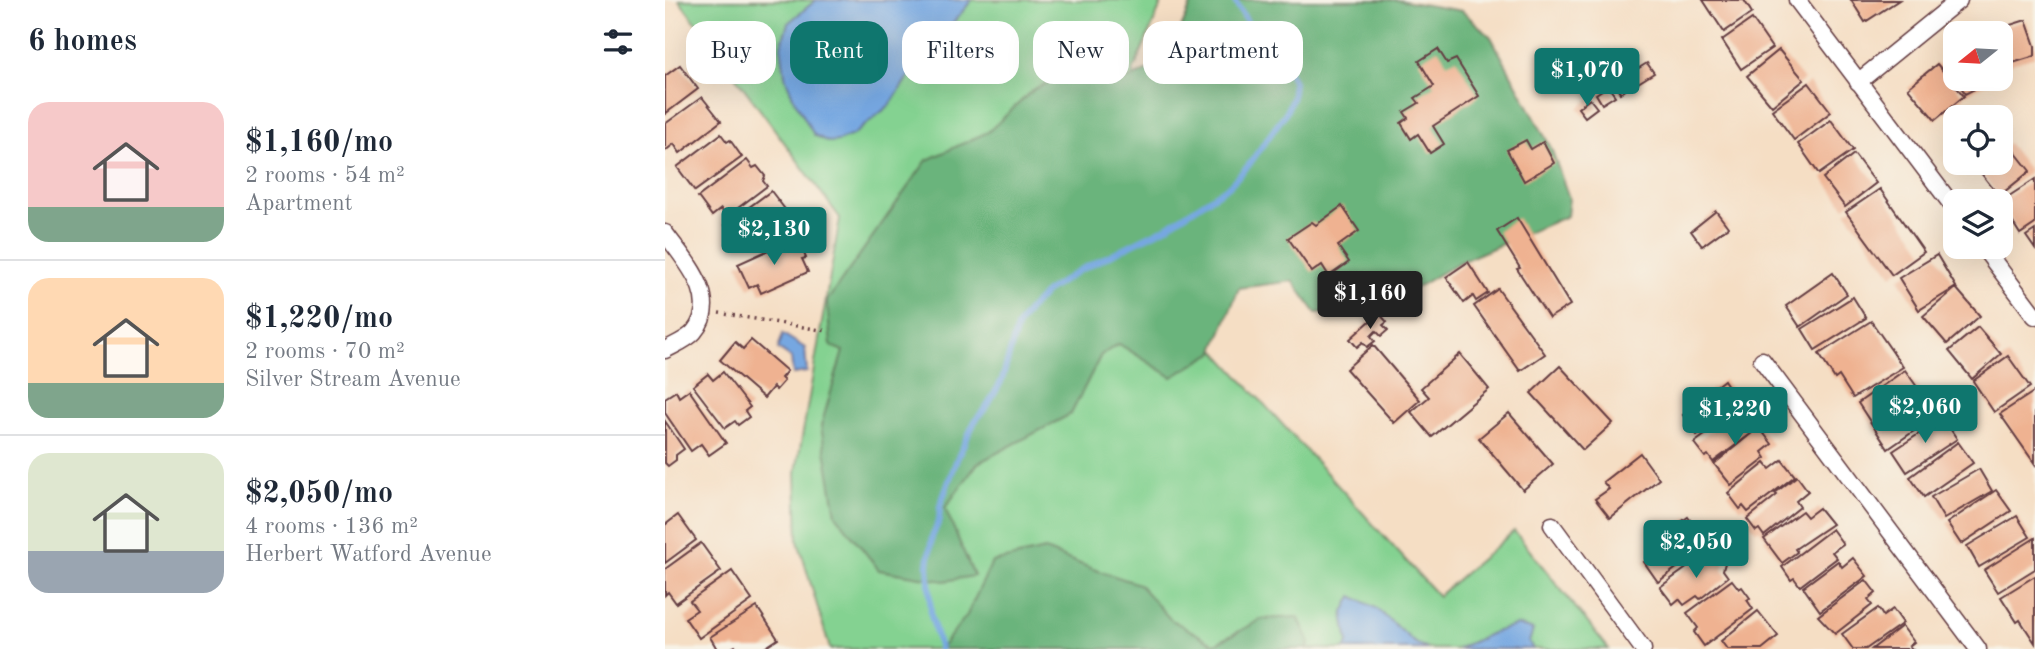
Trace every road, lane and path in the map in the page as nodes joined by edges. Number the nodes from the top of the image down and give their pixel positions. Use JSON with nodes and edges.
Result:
{"nodes":[{"id":1,"x":1797,"y":0,"type":"edge"},
{"id":2,"x":1959,"y":0,"type":"edge"},
{"id":3,"x":1858,"y":82,"type":"junction"},
{"id":4,"x":1943,"y":193,"type":"edge"},
{"id":5,"x":665,"y":233,"type":"edge"},
{"id":6,"x":1992,"y":259,"type":"edge"},
{"id":7,"x":718,"y":313,"type":"dead end"},
{"id":8,"x":2035,"y":316,"type":"edge"},
{"id":9,"x":827,"y":331,"type":"dead end"},
{"id":10,"x":665,"y":350,"type":"edge"},
{"id":11,"x":1762,"y":360,"type":"dead end"},
{"id":12,"x":1552,"y":525,"type":"dead end"},
{"id":13,"x":1643,"y":649,"type":"edge"},
{"id":14,"x":1978,"y":649,"type":"edge"}],
"edges":[{"from":1,"to":3,"type":"street"},
{"from":2,"to":3,"type":"street"},
{"from":3,"to":4,"type":"street"},
{"from":5,"to":10,"type":"street"},
{"from":6,"to":8,"type":"street"},
{"from":7,"to":9,"type":"path"},
{"from":11,"to":14,"type":"street"},
{"from":12,"to":13,"type":"street"}]}
